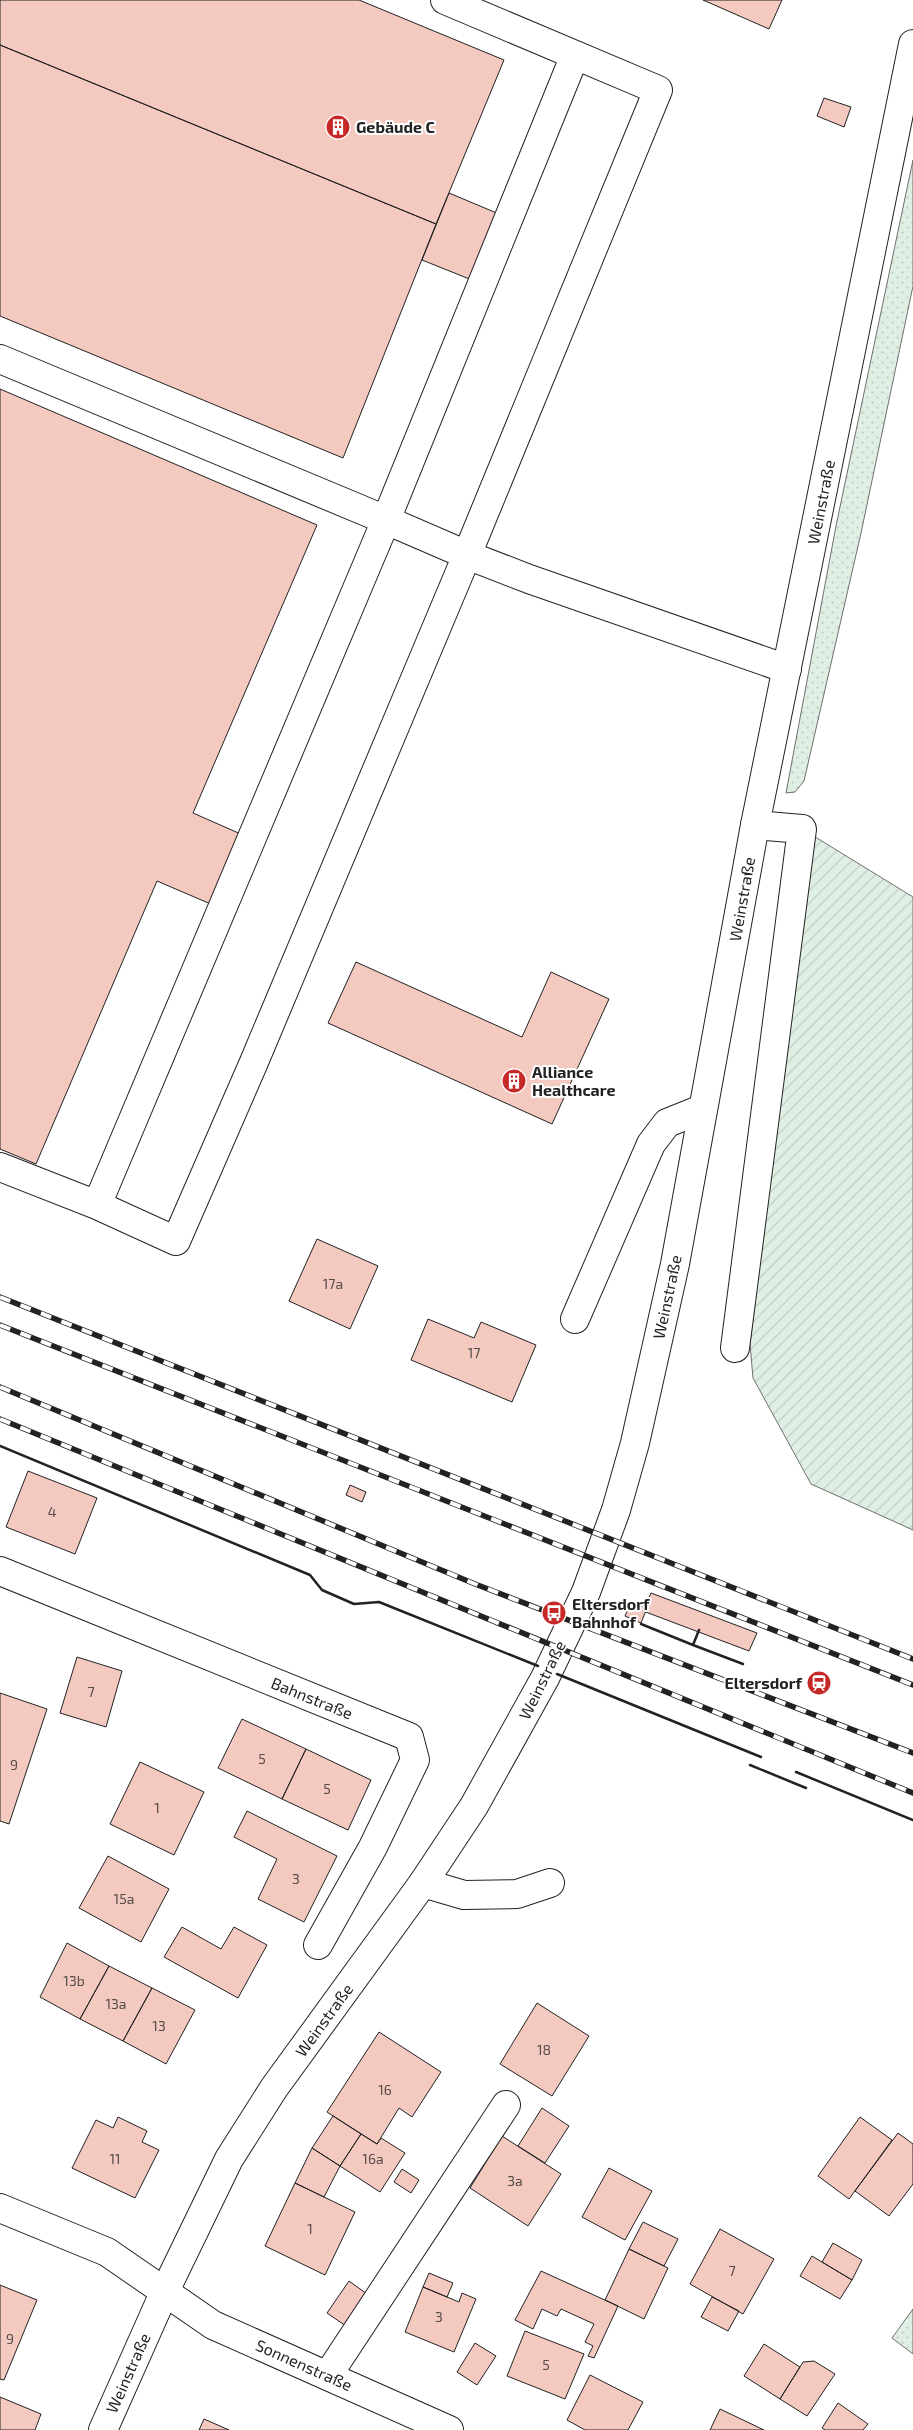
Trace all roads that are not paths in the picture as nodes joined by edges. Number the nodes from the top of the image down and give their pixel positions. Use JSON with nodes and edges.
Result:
{"nodes":[{"id":1,"x":446,"y":0,"type":"edge"},
{"id":2,"x":913,"y":44,"type":"edge"},
{"id":3,"x":575,"y":55,"type":"junction"},
{"id":4,"x":0,"y":359,"type":"edge"},
{"id":5,"x":386,"y":520,"type":"junction"},
{"id":6,"x":467,"y":555,"type":"junction"},
{"id":7,"x":787,"y":669,"type":"junction"},
{"id":8,"x":755,"y":825,"type":"junction"},
{"id":9,"x":702,"y":1109,"type":"junction"},
{"id":10,"x":0,"y":1167,"type":"edge"},
{"id":11,"x":97,"y":1205,"type":"junction"},
{"id":12,"x":575,"y":1319,"type":"dead end"},
{"id":13,"x":735,"y":1348,"type":"dead end"},
{"id":14,"x":0,"y":1571,"type":"edge"},
{"id":15,"x":423,"y":1883,"type":"junction"},
{"id":16,"x":550,"y":1883,"type":"dead end"},
{"id":17,"x":318,"y":1945,"type":"dead end"},
{"id":18,"x":506,"y":2105,"type":"dead end"},
{"id":19,"x":0,"y":2208,"type":"edge"},
{"id":20,"x":164,"y":2292,"type":"junction"},
{"id":21,"x":328,"y":2375,"type":"junction"},
{"id":22,"x":103,"y":2430,"type":"edge"},
{"id":23,"x":449,"y":2430,"type":"edge"}],
"edges":[{"from":1,"to":3,"type":"main road"},
{"from":2,"to":7,"type":"main road","name":"Weinstraße"},
{"from":3,"to":5,"type":"main road"},
{"from":3,"to":6,"type":"main road"},
{"from":4,"to":5,"type":"main road"},
{"from":5,"to":6,"type":"main road"},
{"from":5,"to":11,"type":"main road"},
{"from":6,"to":7,"type":"main road"},
{"from":6,"to":11,"type":"main road"},
{"from":7,"to":8,"type":"main road","name":"Weinstraße"},
{"from":8,"to":9,"type":"main road","name":"Weinstraße"},
{"from":8,"to":13,"type":"main road"},
{"from":9,"to":12,"type":"main road"},
{"from":9,"to":15,"type":"main road","name":"Weinstraße"},
{"from":10,"to":11,"type":"main road"},
{"from":14,"to":17,"type":"main road","name":"Bahnstraße"},
{"from":15,"to":16,"type":"main road"},
{"from":15,"to":20,"type":"main road","name":"Weinstraße"},
{"from":18,"to":21,"type":"main road"},
{"from":19,"to":20,"type":"main road","name":"Sonnenstraße"},
{"from":20,"to":21,"type":"main road","name":"Sonnenstraße"},
{"from":20,"to":22,"type":"main road","name":"Weinstraße"},
{"from":21,"to":23,"type":"main road","name":"Sonnenstraße"}]}
